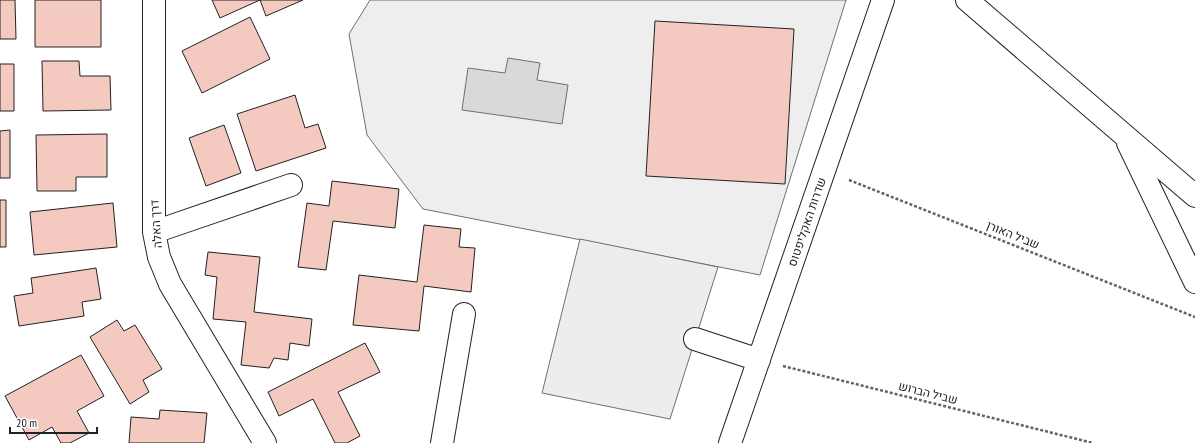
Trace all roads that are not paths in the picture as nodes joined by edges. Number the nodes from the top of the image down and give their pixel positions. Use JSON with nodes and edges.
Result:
{"nodes":[{"id":1,"x":154,"y":0,"type":"edge"},
{"id":2,"x":883,"y":0,"type":"edge"},
{"id":3,"x":967,"y":0,"type":"edge"},
{"id":4,"x":1124,"y":134,"type":"junction"},
{"id":5,"x":291,"y":185,"type":"dead end"},
{"id":6,"x":1195,"y":196,"type":"edge"},
{"id":7,"x":154,"y":232,"type":"junction"},
{"id":8,"x":1195,"y":282,"type":"edge"},
{"id":9,"x":464,"y":314,"type":"dead end"},
{"id":10,"x":695,"y":339,"type":"dead end"},
{"id":11,"x":758,"y":360,"type":"junction"},
{"id":12,"x":265,"y":443,"type":"edge"},
{"id":13,"x":442,"y":443,"type":"edge"},
{"id":14,"x":730,"y":443,"type":"edge"}],
"edges":[{"from":1,"to":7,"type":"street","name":"דרך האלה"},
{"from":2,"to":11,"type":"street","name":"שדרות האקליפטוס"},
{"from":3,"to":4,"type":"street"},
{"from":4,"to":6,"type":"street"},
{"from":4,"to":8,"type":"street"},
{"from":5,"to":7,"type":"street"},
{"from":7,"to":12,"type":"street","name":"דרך האלה"},
{"from":9,"to":13,"type":"street"},
{"from":10,"to":11,"type":"street"},
{"from":11,"to":14,"type":"street","name":"שדרות האקליפטוס"}]}
